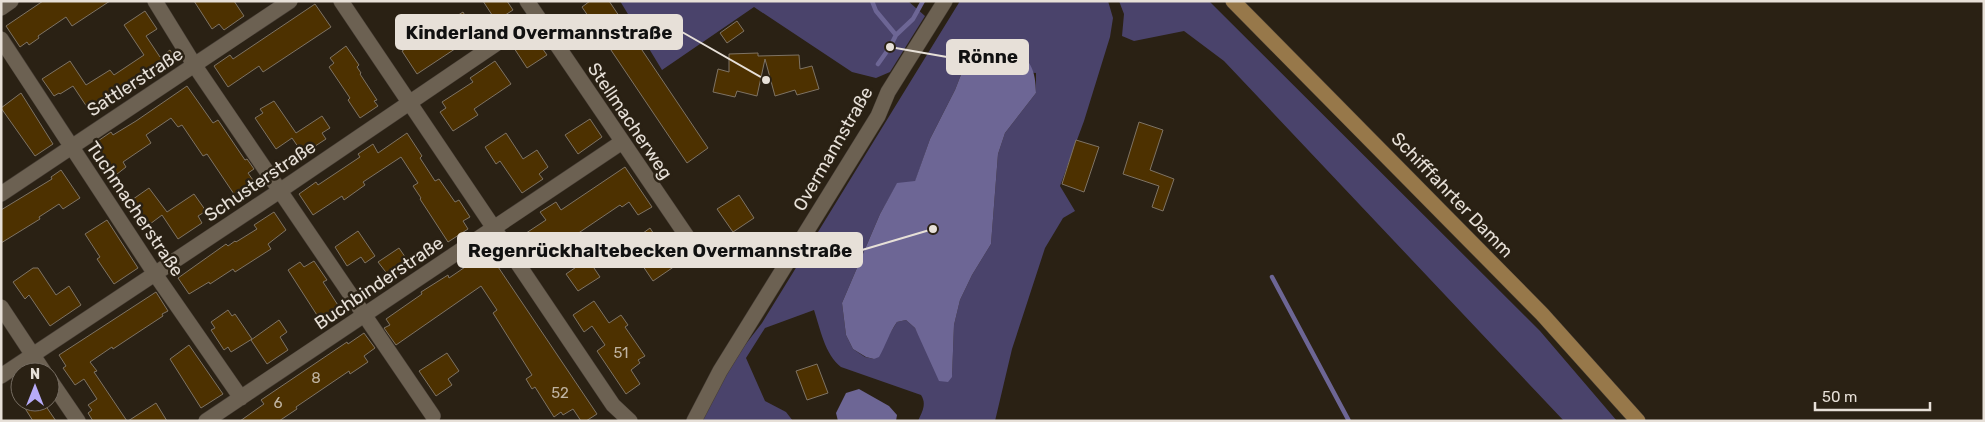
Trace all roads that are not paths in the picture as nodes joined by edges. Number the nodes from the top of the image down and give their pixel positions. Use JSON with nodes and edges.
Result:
{"nodes":[{"id":1,"x":11,"y":1,"type":"edge"},
{"id":2,"x":155,"y":1,"type":"edge"},
{"id":3,"x":290,"y":1,"type":"edge"},
{"id":4,"x":341,"y":1,"type":"edge"},
{"id":5,"x":528,"y":1,"type":"edge"},
{"id":6,"x":945,"y":1,"type":"edge"},
{"id":7,"x":1233,"y":1,"type":"edge"},
{"id":8,"x":1,"y":8,"type":"edge"},
{"id":9,"x":537,"y":16,"type":"junction"},
{"id":10,"x":1,"y":39,"type":"edge"},
{"id":11,"x":195,"y":66,"type":"junction"},
{"id":12,"x":410,"y":102,"type":"junction"},
{"id":13,"x":622,"y":142,"type":"junction"},
{"id":14,"x":72,"y":147,"type":"junction"},
{"id":15,"x":281,"y":190,"type":"junction"},
{"id":16,"x":1,"y":194,"type":"edge"},
{"id":17,"x":494,"y":228,"type":"junction"},
{"id":18,"x":703,"y":260,"type":"dead end"},
{"id":19,"x":155,"y":274,"type":"junction"},
{"id":20,"x":1,"y":307,"type":"edge"},
{"id":21,"x":365,"y":314,"type":"junction"},
{"id":22,"x":33,"y":355,"type":"junction"},
{"id":23,"x":38,"y":362,"type":"edge"},
{"id":24,"x":1,"y":376,"type":"edge"},
{"id":25,"x":60,"y":395,"type":"edge"},
{"id":26,"x":241,"y":398,"type":"junction"},
{"id":27,"x":433,"y":416,"type":"dead end"},
{"id":28,"x":78,"y":421,"type":"edge"},
{"id":29,"x":206,"y":421,"type":"edge"},
{"id":30,"x":630,"y":421,"type":"edge"},
{"id":31,"x":694,"y":421,"type":"edge"},
{"id":32,"x":1638,"y":421,"type":"edge"}],
"edges":[{"from":1,"to":8,"type":"street"},
{"from":2,"to":11,"type":"street"},
{"from":3,"to":11,"type":"street","name":"Sattlerstraße"},
{"from":4,"to":12,"type":"street"},
{"from":5,"to":9,"type":"street","name":"Stellmacherweg"},
{"from":6,"to":31,"type":"street","name":"Overmannstraße"},
{"from":7,"to":32,"type":"main road","name":"Schifffahrter Damm"},
{"from":9,"to":12,"type":"street","name":"Schusterstraße"},
{"from":9,"to":13,"type":"street","name":"Stellmacherweg"},
{"from":10,"to":14,"type":"street","name":"Tuchmacherstraße"},
{"from":11,"to":14,"type":"street","name":"Sattlerstraße"},
{"from":11,"to":15,"type":"street"},
{"from":12,"to":15,"type":"street","name":"Schusterstraße"},
{"from":12,"to":17,"type":"street"},
{"from":13,"to":17,"type":"street","name":"Buchbinderstraße"},
{"from":13,"to":18,"type":"street","name":"Stellmacherweg"},
{"from":14,"to":16,"type":"street","name":"Sattlerstraße"},
{"from":14,"to":19,"type":"street","name":"Tuchmacherstraße"},
{"from":15,"to":19,"type":"street","name":"Schusterstraße"},
{"from":15,"to":21,"type":"street"},
{"from":17,"to":21,"type":"street","name":"Buchbinderstraße"},
{"from":17,"to":30,"type":"street"},
{"from":19,"to":22,"type":"street","name":"Schusterstraße"},
{"from":19,"to":26,"type":"street","name":"Tuchmacherstraße"},
{"from":20,"to":22,"type":"street"},
{"from":21,"to":26,"type":"street","name":"Buchbinderstraße"},
{"from":21,"to":27,"type":"street"},
{"from":22,"to":23,"type":"street"},
{"from":22,"to":24,"type":"street","name":"Schusterstraße"},
{"from":25,"to":28,"type":"street"},
{"from":26,"to":29,"type":"street","name":"Buchbinderstraße"}]}
